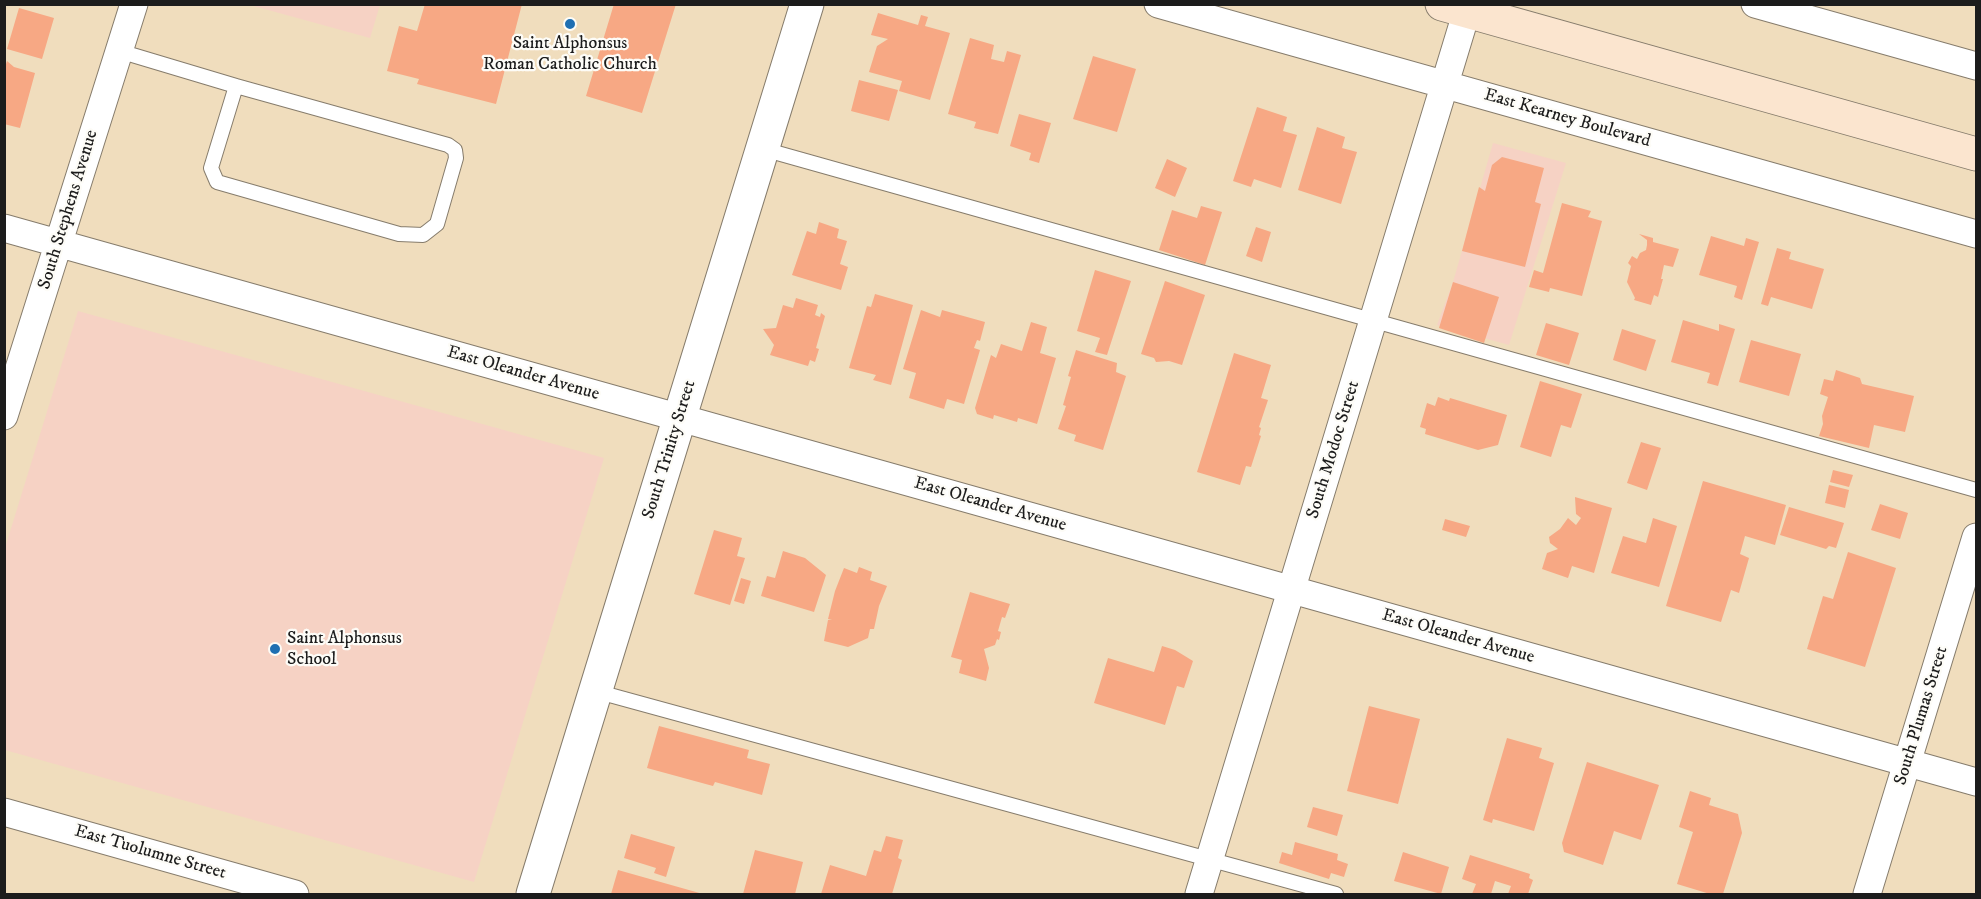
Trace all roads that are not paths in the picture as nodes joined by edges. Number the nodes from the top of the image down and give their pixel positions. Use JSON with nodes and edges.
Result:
{"nodes":[{"id":1,"x":134,"y":4,"type":"edge"},
{"id":2,"x":807,"y":4,"type":"edge"},
{"id":3,"x":1158,"y":4,"type":"edge"},
{"id":4,"x":1755,"y":4,"type":"edge"},
{"id":5,"x":1460,"y":7,"type":"edge"},
{"id":6,"x":119,"y":51,"type":"junction"},
{"id":7,"x":1977,"y":66,"type":"edge"},
{"id":8,"x":1445,"y":85,"type":"junction"},
{"id":9,"x":236,"y":86,"type":"junction"},
{"id":10,"x":763,"y":149,"type":"junction"},
{"id":11,"x":1977,"y":154,"type":"edge"},
{"id":12,"x":4,"y":228,"type":"edge"},
{"id":13,"x":1977,"y":234,"type":"edge"},
{"id":14,"x":59,"y":243,"type":"junction"},
{"id":15,"x":1374,"y":321,"type":"junction"},
{"id":16,"x":4,"y":416,"type":"edge"},
{"id":17,"x":680,"y":418,"type":"junction"},
{"id":18,"x":1977,"y":490,"type":"edge"},
{"id":19,"x":1977,"y":537,"type":"edge"},
{"id":20,"x":1292,"y":590,"type":"junction"},
{"id":21,"x":596,"y":691,"type":"junction"},
{"id":22,"x":1908,"y":763,"type":"junction"},
{"id":23,"x":1977,"y":782,"type":"edge"},
{"id":24,"x":4,"y":812,"type":"edge"},
{"id":25,"x":1210,"y":859,"type":"junction"},
{"id":26,"x":295,"y":894,"type":"edge"},
{"id":27,"x":532,"y":894,"type":"edge"},
{"id":28,"x":1199,"y":894,"type":"edge"},
{"id":29,"x":1336,"y":894,"type":"edge"},
{"id":30,"x":1867,"y":894,"type":"edge"}],
"edges":[{"from":1,"to":6,"type":"street","name":"South Stephens Avenue"},
{"from":2,"to":10,"type":"street","name":"South Trinity Street"},
{"from":3,"to":8,"type":"street","name":"East Kearney Boulevard"},
{"from":4,"to":7,"type":"street"},
{"from":5,"to":8,"type":"street","name":"South Modoc Street"},
{"from":5,"to":11,"type":"main road"},
{"from":6,"to":9,"type":"lane"},
{"from":6,"to":14,"type":"street","name":"South Stephens Avenue"},
{"from":8,"to":13,"type":"street","name":"East Kearney Boulevard"},
{"from":8,"to":15,"type":"street","name":"South Modoc Street"},
{"from":9,"to":9,"type":"lane"},
{"from":10,"to":15,"type":"lane"},
{"from":10,"to":17,"type":"street","name":"South Trinity Street"},
{"from":12,"to":14,"type":"street","name":"East Oleander Avenue"},
{"from":14,"to":16,"type":"street","name":"South Stephens Avenue"},
{"from":14,"to":17,"type":"street","name":"East Oleander Avenue"},
{"from":15,"to":18,"type":"lane"},
{"from":15,"to":20,"type":"street","name":"South Modoc Street"},
{"from":17,"to":20,"type":"street","name":"East Oleander Avenue"},
{"from":17,"to":21,"type":"street","name":"South Trinity Street"},
{"from":19,"to":22,"type":"street","name":"South Plumas Street"},
{"from":20,"to":22,"type":"street","name":"East Oleander Avenue"},
{"from":20,"to":25,"type":"street","name":"South Modoc Street"},
{"from":21,"to":25,"type":"lane"},
{"from":21,"to":27,"type":"street","name":"South Trinity Street"},
{"from":22,"to":23,"type":"street","name":"East Oleander Avenue"},
{"from":22,"to":30,"type":"street","name":"South Plumas Street"},
{"from":24,"to":26,"type":"street","name":"East Tuolumne Street"},
{"from":25,"to":28,"type":"street","name":"South Modoc Street"},
{"from":25,"to":29,"type":"lane"}]}
